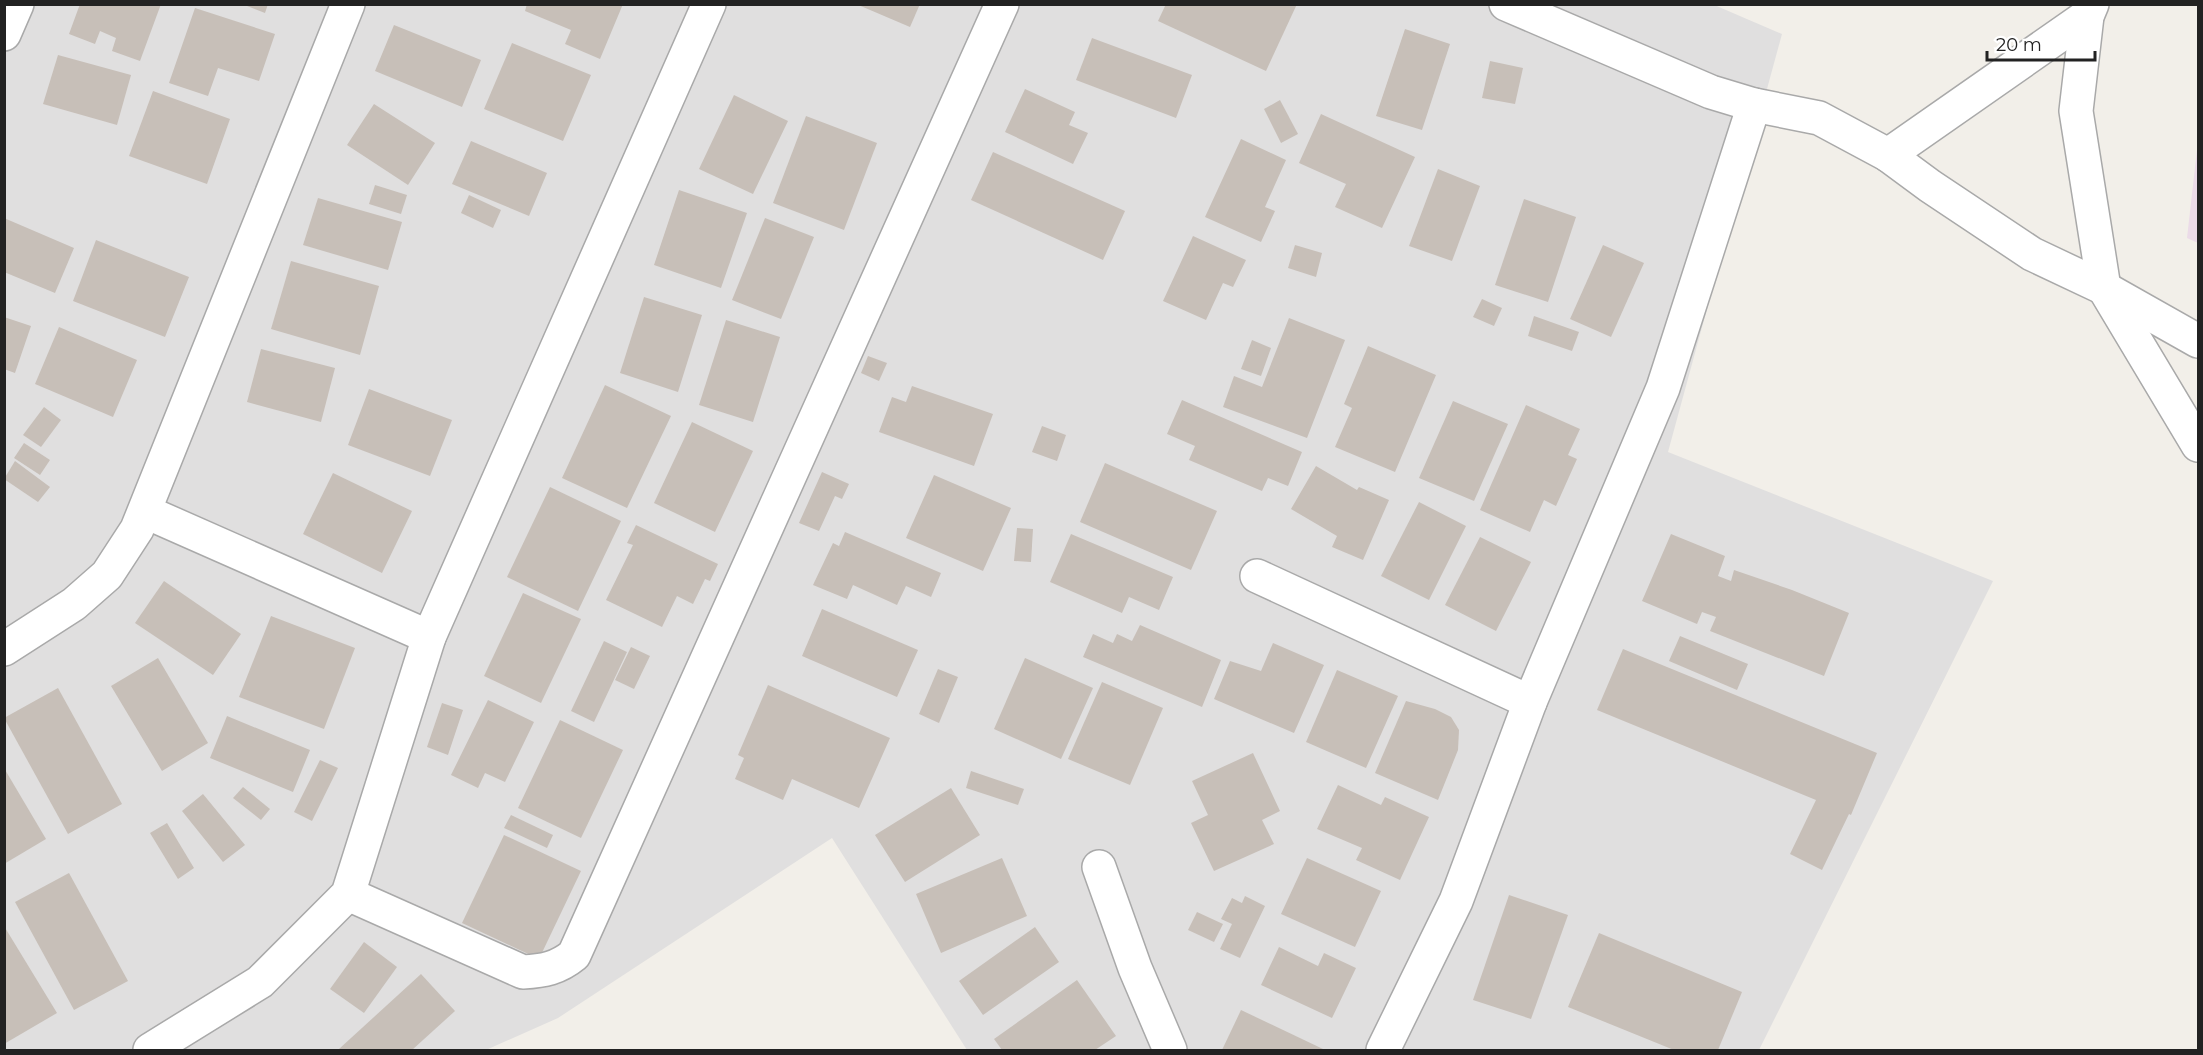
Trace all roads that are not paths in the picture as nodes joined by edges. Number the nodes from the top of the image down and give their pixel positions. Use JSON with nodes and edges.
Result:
{"nodes":[{"id":1,"x":17,"y":4,"type":"edge"},
{"id":2,"x":348,"y":4,"type":"edge"},
{"id":3,"x":709,"y":4,"type":"edge"},
{"id":4,"x":1002,"y":4,"type":"edge"},
{"id":5,"x":1506,"y":4,"type":"edge"},
{"id":6,"x":2089,"y":10,"type":"edge"},
{"id":7,"x":4,"y":34,"type":"edge"},
{"id":8,"x":1754,"y":105,"type":"junction"},
{"id":9,"x":1888,"y":155,"type":"junction"},
{"id":10,"x":2104,"y":288,"type":"junction"},
{"id":11,"x":2199,"y":341,"type":"edge"},
{"id":12,"x":2199,"y":445,"type":"edge"},
{"id":13,"x":146,"y":512,"type":"junction"},
{"id":14,"x":1257,"y":576,"type":"dead end"},
{"id":15,"x":429,"y":637,"type":"junction"},
{"id":16,"x":4,"y":649,"type":"edge"},
{"id":17,"x":1530,"y":702,"type":"junction"},
{"id":18,"x":1099,"y":867,"type":"dead end"},
{"id":19,"x":348,"y":894,"type":"junction"},
{"id":20,"x":150,"y":1050,"type":"edge"},
{"id":21,"x":1170,"y":1050,"type":"edge"},
{"id":22,"x":1383,"y":1050,"type":"edge"}],
"edges":[{"from":1,"to":7,"type":"street"},
{"from":2,"to":13,"type":"street"},
{"from":3,"to":15,"type":"street"},
{"from":4,"to":19,"type":"street"},
{"from":5,"to":8,"type":"street"},
{"from":6,"to":9,"type":"street"},
{"from":6,"to":10,"type":"street"},
{"from":8,"to":9,"type":"street"},
{"from":8,"to":17,"type":"street"},
{"from":9,"to":10,"type":"street"},
{"from":10,"to":11,"type":"street"},
{"from":10,"to":12,"type":"street"},
{"from":13,"to":15,"type":"street"},
{"from":13,"to":16,"type":"street"},
{"from":14,"to":17,"type":"street"},
{"from":15,"to":19,"type":"street"},
{"from":17,"to":22,"type":"street"},
{"from":18,"to":21,"type":"street"},
{"from":19,"to":20,"type":"street"}]}
